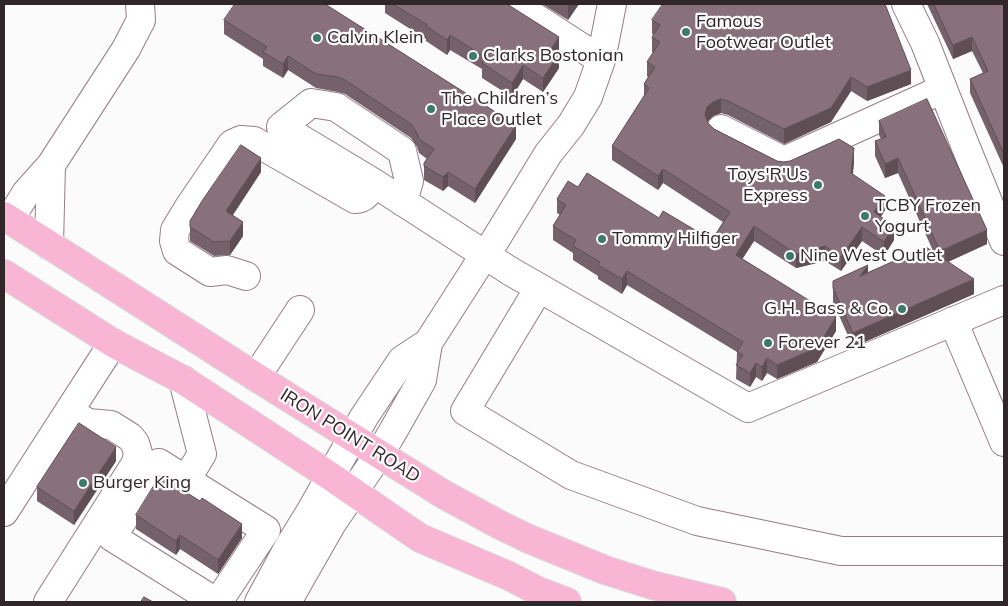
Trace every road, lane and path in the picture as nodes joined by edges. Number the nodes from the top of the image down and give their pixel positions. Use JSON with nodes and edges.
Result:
{"nodes":[{"id":1,"x":140,"y":4,"type":"edge"},
{"id":2,"x":514,"y":4,"type":"edge"},
{"id":3,"x":612,"y":4,"type":"edge"},
{"id":4,"x":906,"y":4,"type":"edge"},
{"id":5,"x":601,"y":60,"type":"junction"},
{"id":6,"x":943,"y":89,"type":"junction"},
{"id":7,"x":721,"y":129,"type":"dead end"},
{"id":8,"x":51,"y":165,"type":"junction"},
{"id":9,"x":374,"y":183,"type":"junction"},
{"id":10,"x":403,"y":202,"type":"junction"},
{"id":11,"x":7,"y":218,"type":"edge"},
{"id":12,"x":1004,"y":240,"type":"edge"},
{"id":13,"x":49,"y":244,"type":"junction"},
{"id":14,"x":485,"y":254,"type":"junction"},
{"id":15,"x":4,"y":274,"type":"edge"},
{"id":16,"x":246,"y":276,"type":"dead end"},
{"id":17,"x":539,"y":288,"type":"junction"},
{"id":18,"x":1004,"y":300,"type":"edge"},
{"id":19,"x":300,"y":310,"type":"dead end"},
{"id":20,"x":953,"y":321,"type":"junction"},
{"id":21,"x":113,"y":343,"type":"junction"},
{"id":22,"x":428,"y":343,"type":"junction"},
{"id":23,"x":256,"y":377,"type":"junction"},
{"id":24,"x":183,"y":380,"type":"junction"},
{"id":25,"x":69,"y":412,"type":"junction"},
{"id":26,"x":352,"y":437,"type":"junction"},
{"id":27,"x":1004,"y":442,"type":"edge"},
{"id":28,"x":380,"y":453,"type":"junction"},
{"id":29,"x":330,"y":476,"type":"junction"},
{"id":30,"x":186,"y":480,"type":"junction"},
{"id":31,"x":353,"y":492,"type":"junction"},
{"id":32,"x":4,"y":512,"type":"edge"},
{"id":33,"x":1004,"y":551,"type":"edge"},
{"id":34,"x":48,"y":602,"type":"edge"},
{"id":35,"x":217,"y":602,"type":"edge"},
{"id":36,"x":259,"y":602,"type":"edge"},
{"id":37,"x":287,"y":602,"type":"edge"},
{"id":38,"x":567,"y":602,"type":"edge"},
{"id":39,"x":722,"y":602,"type":"edge"}],
"edges":[{"from":1,"to":8,"type":"lane"},
{"from":2,"to":5,"type":"lane"},
{"from":3,"to":5,"type":"lane"},
{"from":4,"to":6,"type":"lane"},
{"from":5,"to":14,"type":"lane"},
{"from":6,"to":7,"type":"lane"},
{"from":6,"to":12,"type":"lane"},
{"from":8,"to":11,"type":"lane"},
{"from":8,"to":13,"type":"lane"},
{"from":9,"to":10,"type":"lane"},
{"from":9,"to":10,"type":"lane"},
{"from":9,"to":16,"type":"lane"},
{"from":10,"to":14,"type":"lane"},
{"from":11,"to":13,"type":"main road","name":"IRON POINT ROAD"},
{"from":13,"to":23,"type":"main road","name":"IRON POINT ROAD"},
{"from":14,"to":17,"type":"lane"},
{"from":14,"to":22,"type":"lane"},
{"from":15,"to":21,"type":"main road"},
{"from":17,"to":20,"type":"lane"},
{"from":17,"to":33,"type":"lane"},
{"from":18,"to":20,"type":"lane"},
{"from":19,"to":23,"type":"lane"},
{"from":20,"to":27,"type":"lane"},
{"from":21,"to":24,"type":"main road"},
{"from":21,"to":25,"type":"lane"},
{"from":22,"to":26,"type":"lane"},
{"from":22,"to":28,"type":"lane"},
{"from":23,"to":26,"type":"main road","name":"IRON POINT ROAD"},
{"from":24,"to":29,"type":"main road"},
{"from":24,"to":30,"type":"lane"},
{"from":25,"to":32,"type":"lane"},
{"from":25,"to":34,"type":"lane"},
{"from":26,"to":28,"type":"main road","name":"IRON POINT ROAD"},
{"from":26,"to":29,"type":"lane"},
{"from":28,"to":31,"type":"lane"},
{"from":28,"to":39,"type":"main road","name":"IRON POINT ROAD"},
{"from":29,"to":31,"type":"main road"},
{"from":29,"to":36,"type":"lane"},
{"from":30,"to":35,"type":"lane"},
{"from":30,"to":35,"type":"lane"},
{"from":31,"to":37,"type":"lane"},
{"from":31,"to":38,"type":"main road"}]}
